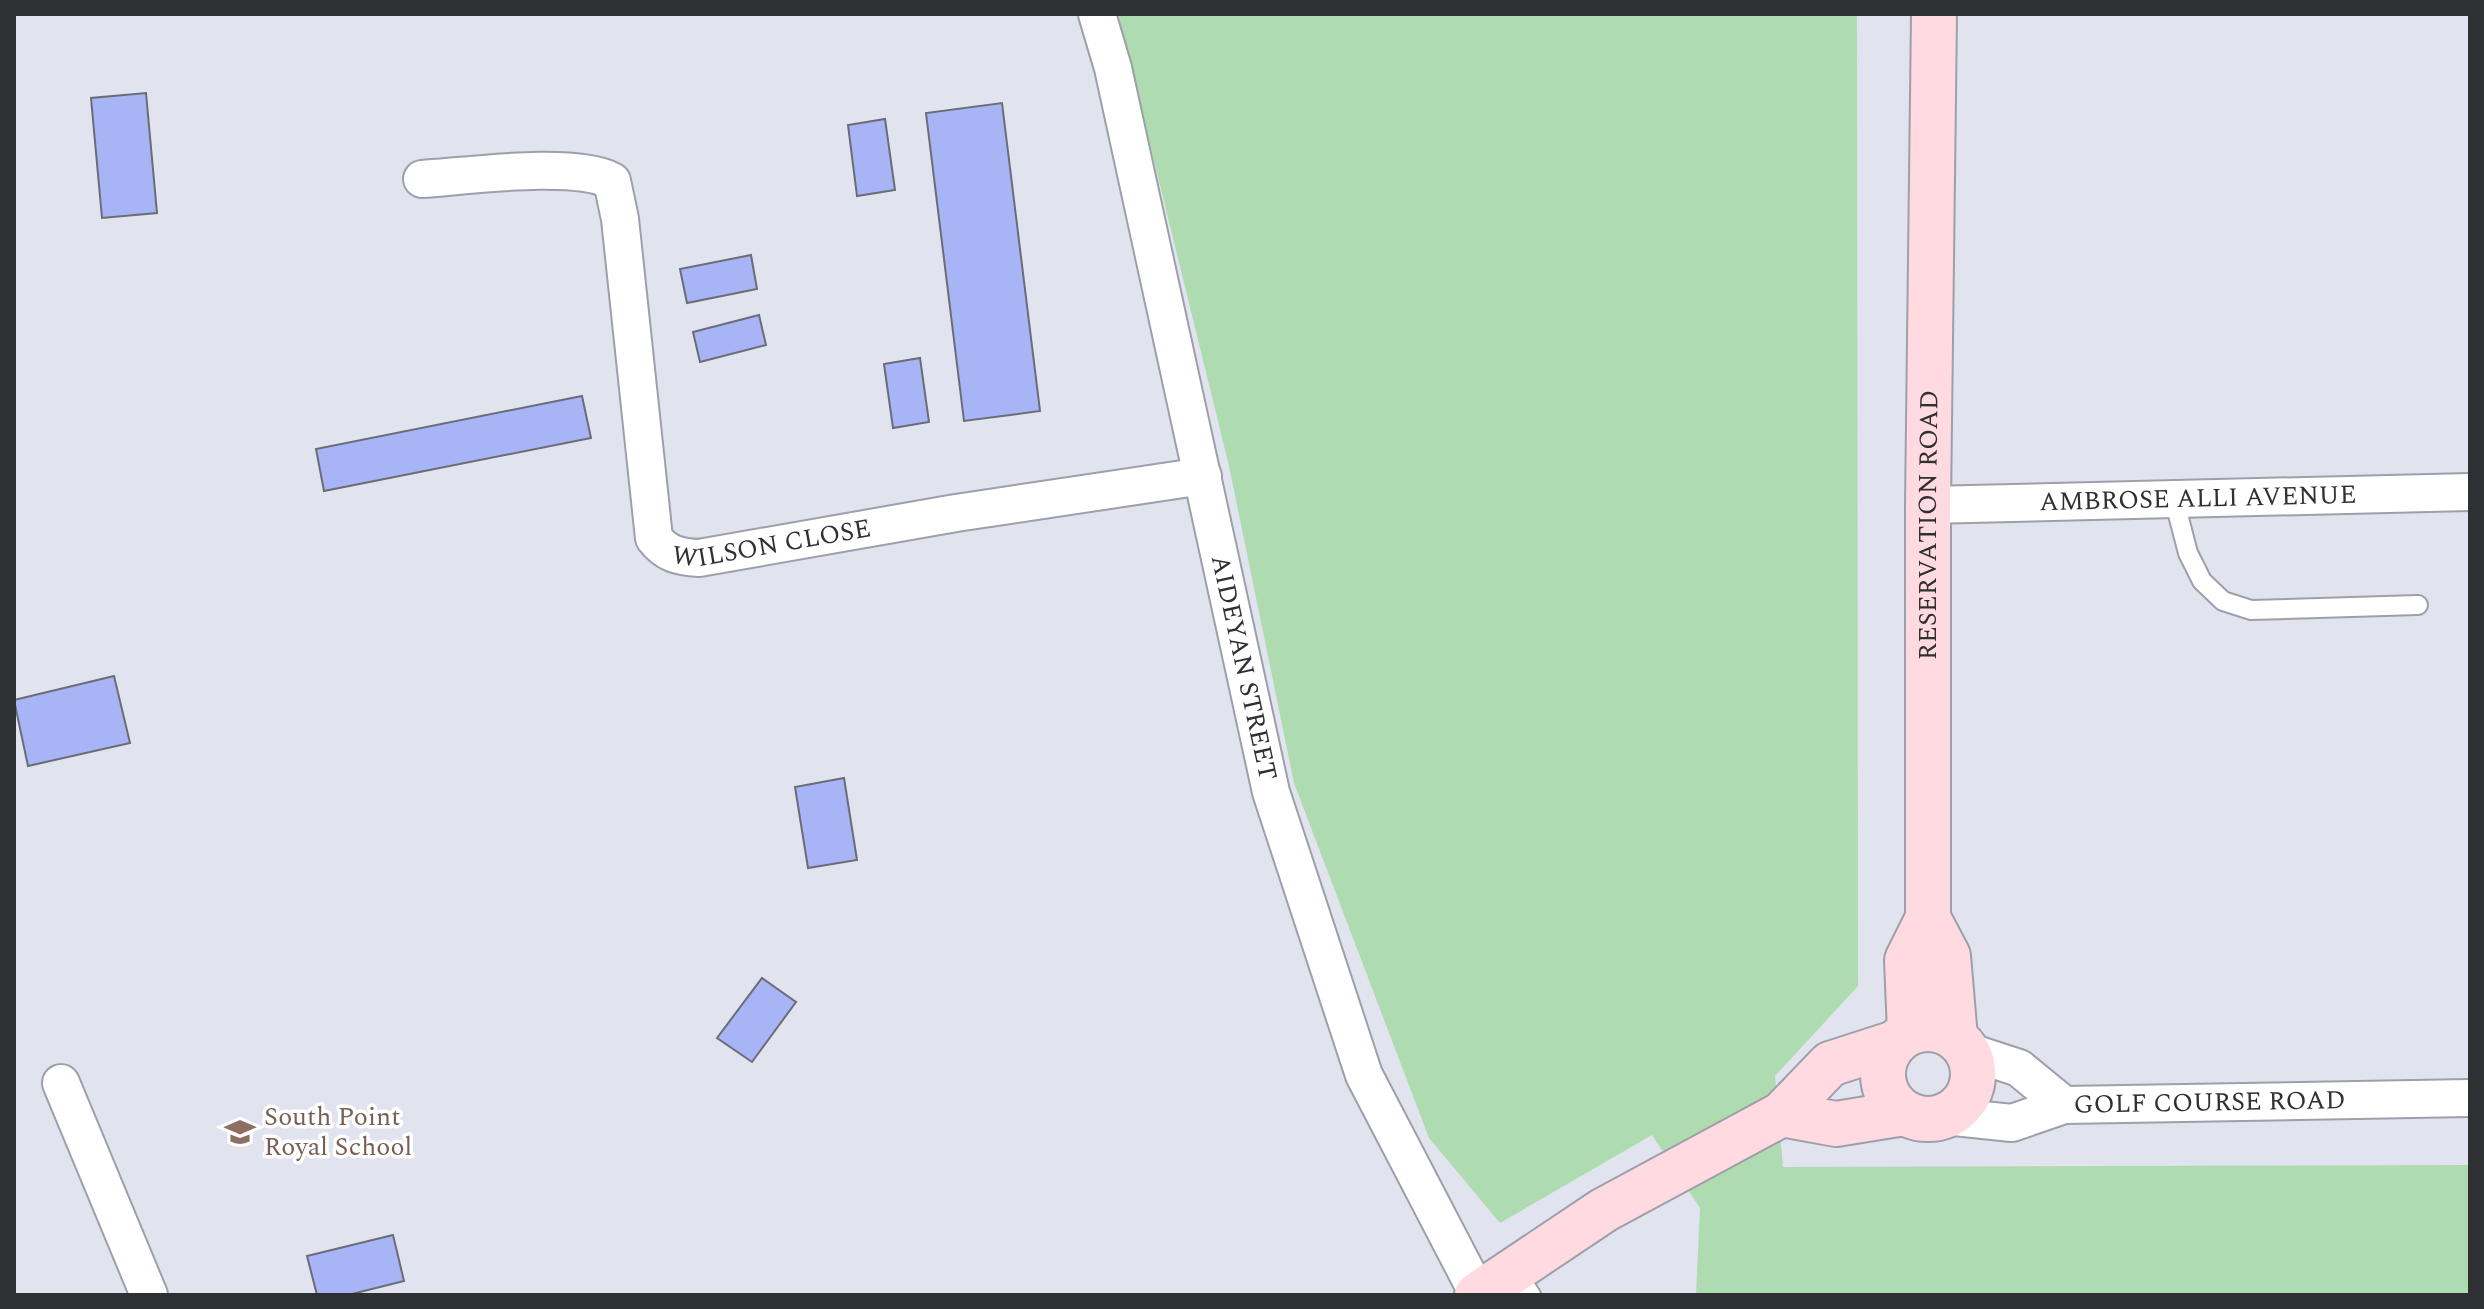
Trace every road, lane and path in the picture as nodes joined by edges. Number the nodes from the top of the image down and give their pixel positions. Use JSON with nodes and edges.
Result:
{"nodes":[{"id":1,"x":1097,"y":14,"type":"edge"},
{"id":2,"x":1934,"y":14,"type":"edge"},
{"id":3,"x":422,"y":179,"type":"dead end"},
{"id":4,"x":1203,"y":476,"type":"junction"},
{"id":5,"x":2470,"y":492,"type":"edge"},
{"id":6,"x":2174,"y":499,"type":"junction"},
{"id":7,"x":1928,"y":505,"type":"junction"},
{"id":8,"x":2418,"y":605,"type":"dead end"},
{"id":9,"x":1928,"y":918,"type":"junction"},
{"id":10,"x":1902,"y":1038,"type":"junction"},
{"id":11,"x":1961,"y":1045,"type":"junction"},
{"id":12,"x":61,"y":1083,"type":"dead end"},
{"id":13,"x":2470,"y":1098,"type":"edge"},
{"id":14,"x":2064,"y":1105,"type":"junction"},
{"id":15,"x":1782,"y":1114,"type":"junction"},
{"id":16,"x":1925,"y":1114,"type":"junction"},
{"id":17,"x":1523,"y":1282,"type":"edge"},
{"id":18,"x":1477,"y":1294,"type":"edge"},
{"id":19,"x":149,"y":1295,"type":"edge"}],
"edges":[{"from":1,"to":4,"type":"street","name":"AIDEYAN STREET"},
{"from":2,"to":7,"type":"street","name":"RESERVATION ROAD"},
{"from":3,"to":4,"type":"street","name":"WILSON CLOSE"},
{"from":4,"to":18,"type":"street","name":"AIDEYAN STREET"},
{"from":5,"to":6,"type":"street","name":"AMBROSE ALLI AVENUE"},
{"from":6,"to":7,"type":"street","name":"AMBROSE ALLI AVENUE"},
{"from":6,"to":8,"type":"lane"},
{"from":7,"to":9,"type":"street","name":"RESERVATION ROAD"},
{"from":9,"to":10,"type":"street","name":"RESERVATION ROAD"},
{"from":9,"to":11,"type":"street"},
{"from":10,"to":11,"type":"street"},
{"from":10,"to":15,"type":"street"},
{"from":10,"to":16,"type":"street"},
{"from":11,"to":14,"type":"street","name":"GOLF COURSE ROAD"},
{"from":11,"to":16,"type":"street"},
{"from":12,"to":19,"type":"street"},
{"from":13,"to":14,"type":"street","name":"GOLF COURSE ROAD"},
{"from":14,"to":16,"type":"street"},
{"from":15,"to":16,"type":"street"},
{"from":15,"to":17,"type":"street"},
{"from":17,"to":18,"type":"street"}]}
